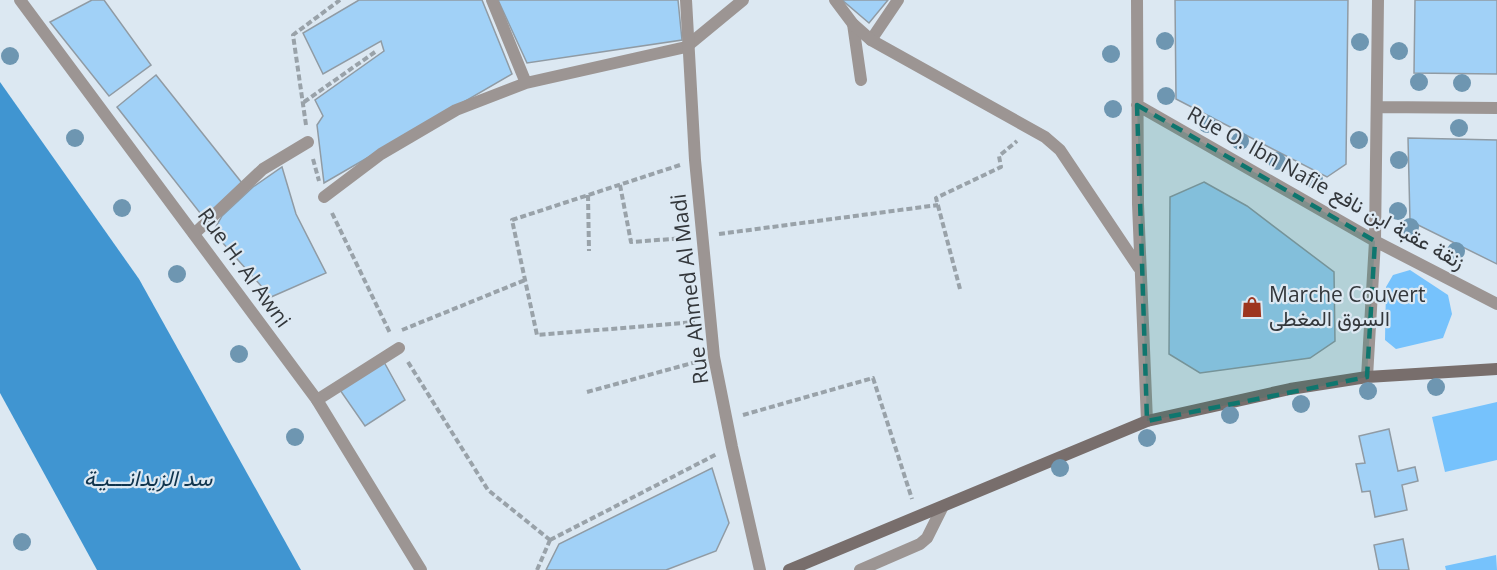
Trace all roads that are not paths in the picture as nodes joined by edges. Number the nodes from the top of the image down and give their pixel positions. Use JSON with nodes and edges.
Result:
{"nodes":[{"id":1,"x":20,"y":0,"type":"edge"},
{"id":2,"x":492,"y":0,"type":"edge"},
{"id":3,"x":686,"y":0,"type":"edge"},
{"id":4,"x":743,"y":0,"type":"edge"},
{"id":5,"x":835,"y":0,"type":"edge"},
{"id":6,"x":898,"y":0,"type":"edge"},
{"id":7,"x":1137,"y":0,"type":"edge"},
{"id":8,"x":1378,"y":0,"type":"edge"},
{"id":9,"x":853,"y":24,"type":"junction"},
{"id":10,"x":871,"y":40,"type":"junction"},
{"id":11,"x":686,"y":47,"type":"junction"},
{"id":12,"x":861,"y":80,"type":"dead end"},
{"id":13,"x":526,"y":83,"type":"junction"},
{"id":14,"x":1137,"y":105,"type":"junction"},
{"id":15,"x":1377,"y":107,"type":"junction"},
{"id":16,"x":1497,"y":108,"type":"edge"},
{"id":17,"x":308,"y":142,"type":"road end"},
{"id":18,"x":324,"y":197,"type":"road end"},
{"id":19,"x":194,"y":234,"type":"junction"},
{"id":20,"x":1375,"y":241,"type":"junction"},
{"id":21,"x":1140,"y":269,"type":"junction"},
{"id":22,"x":1497,"y":304,"type":"edge"},
{"id":23,"x":399,"y":348,"type":"road end"},
{"id":24,"x":1497,"y":369,"type":"edge"},
{"id":25,"x":1367,"y":377,"type":"junction"},
{"id":26,"x":317,"y":400,"type":"junction"},
{"id":27,"x":1147,"y":421,"type":"junction"},
{"id":28,"x":942,"y":508,"type":"junction"},
{"id":29,"x":421,"y":570,"type":"edge"},
{"id":30,"x":760,"y":570,"type":"edge"},
{"id":31,"x":793,"y":570,"type":"edge"},
{"id":32,"x":860,"y":570,"type":"edge"}],
"edges":[{"from":1,"to":19,"type":"street","name":"Rue H. Al Awni"},
{"from":2,"to":13,"type":"street"},
{"from":3,"to":11,"type":"street","name":"Rue Ahmed Al Madi"},
{"from":4,"to":11,"type":"street"},
{"from":5,"to":9,"type":"street"},
{"from":6,"to":10,"type":"street"},
{"from":7,"to":14,"type":"street"},
{"from":8,"to":15,"type":"street"},
{"from":9,"to":10,"type":"street"},
{"from":9,"to":12,"type":"street"},
{"from":10,"to":21,"type":"street"},
{"from":11,"to":13,"type":"street"},
{"from":11,"to":30,"type":"street","name":"Rue Ahmed Al Madi"},
{"from":13,"to":18,"type":"street"},
{"from":14,"to":20,"type":"street","name":"Rue O. Ibn Nafie زنقة عقبة ابن نافع"},
{"from":14,"to":21,"type":"street"},
{"from":15,"to":16,"type":"street"},
{"from":15,"to":20,"type":"street"},
{"from":17,"to":19,"type":"street"},
{"from":19,"to":26,"type":"street","name":"Rue H. Al Awni"},
{"from":20,"to":22,"type":"street","name":"Rue O. Ibn Nafie زنقة عقبة ابن نافع"},
{"from":20,"to":25,"type":"street"},
{"from":21,"to":27,"type":"street"},
{"from":23,"to":26,"type":"street"},
{"from":24,"to":25,"type":"main road"},
{"from":25,"to":27,"type":"main road"},
{"from":26,"to":29,"type":"street","name":"Rue H. Al Awni"},
{"from":27,"to":28,"type":"main road"},
{"from":28,"to":31,"type":"main road"},
{"from":28,"to":32,"type":"street"}]}
